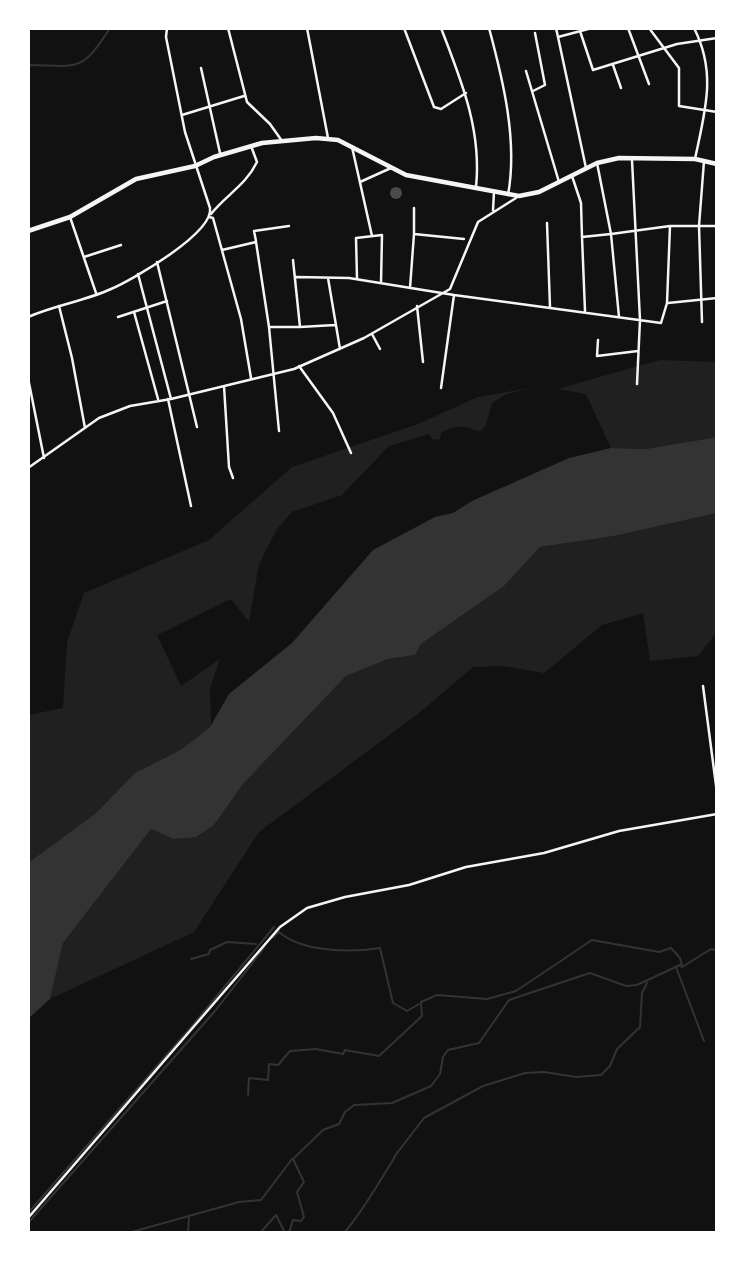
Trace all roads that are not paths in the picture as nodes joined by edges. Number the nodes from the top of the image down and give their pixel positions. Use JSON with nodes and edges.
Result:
{"nodes":[{"id":1,"x":167,"y":28,"type":"edge"},
{"id":2,"x":228,"y":28,"type":"edge"},
{"id":3,"x":309,"y":28,"type":"edge"},
{"id":4,"x":404,"y":28,"type":"edge"},
{"id":5,"x":441,"y":28,"type":"edge"},
{"id":6,"x":489,"y":28,"type":"edge"},
{"id":7,"x":556,"y":28,"type":"edge"},
{"id":8,"x":592,"y":28,"type":"edge"},
{"id":9,"x":628,"y":28,"type":"edge"},
{"id":10,"x":649,"y":28,"type":"edge"},
{"id":11,"x":694,"y":28,"type":"edge"},
{"id":12,"x":580,"y":31,"type":"junction"},
{"id":13,"x":535,"y":33,"type":"dead end"},
{"id":14,"x":558,"y":37,"type":"junction"},
{"id":15,"x":717,"y":38,"type":"edge"},
{"id":16,"x":700,"y":40,"type":"junction"},
{"id":17,"x":666,"y":47,"type":"junction"},
{"id":18,"x":638,"y":57,"type":"junction"},
{"id":19,"x":613,"y":65,"type":"junction"},
{"id":20,"x":201,"y":68,"type":"dead end"},
{"id":21,"x":526,"y":71,"type":"dead end"},
{"id":22,"x":649,"y":84,"type":"dead end"},
{"id":23,"x":621,"y":88,"type":"dead end"},
{"id":24,"x":532,"y":91,"type":"junction"},
{"id":25,"x":466,"y":92,"type":"junction"},
{"id":26,"x":244,"y":96,"type":"junction"},
{"id":27,"x":209,"y":106,"type":"junction"},
{"id":28,"x":706,"y":110,"type":"junction"},
{"id":29,"x":717,"y":112,"type":"edge"},
{"id":30,"x":183,"y":115,"type":"junction"},
{"id":31,"x":328,"y":139,"type":"junction"},
{"id":32,"x":282,"y":142,"type":"junction"},
{"id":33,"x":251,"y":146,"type":"junction"},
{"id":34,"x":352,"y":147,"type":"junction"},
{"id":35,"x":220,"y":155,"type":"junction"},
{"id":36,"x":632,"y":157,"type":"junction"},
{"id":37,"x":695,"y":159,"type":"junction"},
{"id":38,"x":704,"y":161,"type":"junction"},
{"id":39,"x":597,"y":163,"type":"junction"},
{"id":40,"x":717,"y":164,"type":"edge"},
{"id":41,"x":195,"y":166,"type":"junction"},
{"id":42,"x":391,"y":168,"type":"junction"},
{"id":43,"x":586,"y":168,"type":"junction"},
{"id":44,"x":572,"y":176,"type":"junction"},
{"id":45,"x":360,"y":182,"type":"junction"},
{"id":46,"x":559,"y":182,"type":"junction"},
{"id":47,"x":476,"y":189,"type":"junction"},
{"id":48,"x":494,"y":192,"type":"junction"},
{"id":49,"x":508,"y":195,"type":"junction"},
{"id":50,"x":519,"y":196,"type":"junction"},
{"id":51,"x":414,"y":208,"type":"dead end"},
{"id":52,"x":494,"y":210,"type":"junction"},
{"id":53,"x":210,"y":215,"type":"junction"},
{"id":54,"x":70,"y":217,"type":"junction"},
{"id":55,"x":547,"y":223,"type":"dead end"},
{"id":56,"x":289,"y":226,"type":"dead end"},
{"id":57,"x":670,"y":226,"type":"junction"},
{"id":58,"x":699,"y":226,"type":"junction"},
{"id":59,"x":717,"y":226,"type":"edge"},
{"id":60,"x":28,"y":231,"type":"edge"},
{"id":61,"x":638,"y":231,"type":"junction"},
{"id":62,"x":414,"y":234,"type":"junction"},
{"id":63,"x":611,"y":234,"type":"junction"},
{"id":64,"x":372,"y":236,"type":"junction"},
{"id":65,"x":582,"y":237,"type":"junction"},
{"id":66,"x":464,"y":239,"type":"dead end"},
{"id":67,"x":256,"y":242,"type":"junction"},
{"id":68,"x":121,"y":245,"type":"dead end"},
{"id":69,"x":222,"y":250,"type":"junction"},
{"id":70,"x":84,"y":257,"type":"junction"},
{"id":71,"x":293,"y":260,"type":"dead end"},
{"id":72,"x":157,"y":262,"type":"junction"},
{"id":73,"x":138,"y":274,"type":"junction"},
{"id":74,"x":296,"y":277,"type":"junction"},
{"id":75,"x":328,"y":278,"type":"junction"},
{"id":76,"x":357,"y":279,"type":"junction"},
{"id":77,"x":381,"y":283,"type":"junction"},
{"id":78,"x":410,"y":288,"type":"junction"},
{"id":79,"x":445,"y":292,"type":"junction"},
{"id":80,"x":96,"y":295,"type":"junction"},
{"id":81,"x":454,"y":295,"type":"junction"},
{"id":82,"x":717,"y":298,"type":"edge"},
{"id":83,"x":702,"y":299,"type":"junction"},
{"id":84,"x":167,"y":300,"type":"junction"},
{"id":85,"x":667,"y":303,"type":"junction"},
{"id":86,"x":59,"y":306,"type":"junction"},
{"id":87,"x":417,"y":306,"type":"junction"},
{"id":88,"x":146,"y":307,"type":"junction"},
{"id":89,"x":550,"y":307,"type":"junction"},
{"id":90,"x":585,"y":311,"type":"junction"},
{"id":91,"x":134,"y":312,"type":"junction"},
{"id":92,"x":28,"y":317,"type":"edge"},
{"id":93,"x":118,"y":317,"type":"dead end"},
{"id":94,"x":619,"y":317,"type":"junction"},
{"id":95,"x":640,"y":320,"type":"junction"},
{"id":96,"x":702,"y":321,"type":"dead end"},
{"id":97,"x":336,"y":325,"type":"junction"},
{"id":98,"x":269,"y":327,"type":"junction"},
{"id":99,"x":300,"y":327,"type":"junction"},
{"id":100,"x":372,"y":334,"type":"junction"},
{"id":101,"x":598,"y":340,"type":"dead end"},
{"id":102,"x":341,"y":349,"type":"junction"},
{"id":103,"x":380,"y":349,"type":"dead end"},
{"id":104,"x":638,"y":351,"type":"junction"},
{"id":105,"x":422,"y":362,"type":"dead end"},
{"id":106,"x":299,"y":366,"type":"junction"},
{"id":107,"x":273,"y":374,"type":"junction"},
{"id":108,"x":28,"y":378,"type":"edge"},
{"id":109,"x":252,"y":379,"type":"junction"},
{"id":110,"x":637,"y":384,"type":"dead end"},
{"id":111,"x":224,"y":386,"type":"junction"},
{"id":112,"x":441,"y":388,"type":"dead end"},
{"id":113,"x":192,"y":394,"type":"junction"},
{"id":114,"x":170,"y":399,"type":"junction"},
{"id":115,"x":159,"y":400,"type":"junction"},
{"id":116,"x":197,"y":427,"type":"dead end"},
{"id":117,"x":85,"y":428,"type":"junction"},
{"id":118,"x":279,"y":431,"type":"dead end"},
{"id":119,"x":351,"y":453,"type":"dead end"},
{"id":120,"x":44,"y":458,"type":"junction"},
{"id":121,"x":28,"y":468,"type":"edge"},
{"id":122,"x":233,"y":478,"type":"dead end"},
{"id":123,"x":191,"y":506,"type":"dead end"},
{"id":124,"x":703,"y":686,"type":"dead end"},
{"id":125,"x":717,"y":793,"type":"edge"},
{"id":126,"x":717,"y":814,"type":"edge"},
{"id":127,"x":28,"y":1218,"type":"edge"}],
"edges":[{"from":1,"to":30,"type":"street"},
{"from":2,"to":26,"type":"street"},
{"from":3,"to":31,"type":"street"},
{"from":4,"to":25,"type":"street"},
{"from":5,"to":25,"type":"street"},
{"from":6,"to":49,"type":"street"},
{"from":7,"to":14,"type":"street"},
{"from":8,"to":12,"type":"street"},
{"from":9,"to":18,"type":"street"},
{"from":10,"to":17,"type":"street"},
{"from":11,"to":16,"type":"street"},
{"from":12,"to":14,"type":"street"},
{"from":12,"to":19,"type":"street"},
{"from":13,"to":24,"type":"street"},
{"from":14,"to":43,"type":"street"},
{"from":15,"to":16,"type":"street"},
{"from":16,"to":17,"type":"street"},
{"from":16,"to":28,"type":"street"},
{"from":17,"to":18,"type":"street"},
{"from":17,"to":28,"type":"street"},
{"from":18,"to":19,"type":"street"},
{"from":18,"to":22,"type":"street"},
{"from":19,"to":23,"type":"street"},
{"from":20,"to":27,"type":"street"},
{"from":21,"to":24,"type":"street"},
{"from":24,"to":46,"type":"street"},
{"from":25,"to":47,"type":"street"},
{"from":26,"to":27,"type":"street"},
{"from":26,"to":32,"type":"street"},
{"from":27,"to":30,"type":"street"},
{"from":27,"to":35,"type":"street"},
{"from":28,"to":29,"type":"street"},
{"from":28,"to":37,"type":"street"},
{"from":30,"to":41,"type":"street"},
{"from":31,"to":32,"type":"main road"},
{"from":31,"to":34,"type":"main road"},
{"from":32,"to":33,"type":"main road"},
{"from":33,"to":35,"type":"main road"},
{"from":33,"to":53,"type":"street"},
{"from":34,"to":42,"type":"main road"},
{"from":34,"to":45,"type":"street"},
{"from":35,"to":41,"type":"main road"},
{"from":36,"to":37,"type":"main road"},
{"from":36,"to":39,"type":"main road"},
{"from":36,"to":61,"type":"street"},
{"from":37,"to":38,"type":"main road"},
{"from":38,"to":40,"type":"main road"},
{"from":38,"to":58,"type":"street"},
{"from":39,"to":43,"type":"main road"},
{"from":39,"to":63,"type":"street"},
{"from":41,"to":53,"type":"street"},
{"from":41,"to":54,"type":"main road"},
{"from":42,"to":45,"type":"street"},
{"from":42,"to":47,"type":"main road"},
{"from":43,"to":44,"type":"main road"},
{"from":44,"to":46,"type":"main road"},
{"from":44,"to":65,"type":"street"},
{"from":45,"to":64,"type":"street"},
{"from":46,"to":50,"type":"main road"},
{"from":47,"to":48,"type":"main road"},
{"from":48,"to":49,"type":"main road"},
{"from":48,"to":52,"type":"street"},
{"from":49,"to":50,"type":"main road"},
{"from":50,"to":52,"type":"street"},
{"from":51,"to":62,"type":"street"},
{"from":52,"to":79,"type":"street"},
{"from":53,"to":69,"type":"street"},
{"from":53,"to":72,"type":"street"},
{"from":54,"to":60,"type":"main road"},
{"from":54,"to":70,"type":"street"},
{"from":55,"to":89,"type":"street"},
{"from":56,"to":67,"type":"street"},
{"from":57,"to":58,"type":"street"},
{"from":57,"to":61,"type":"street"},
{"from":57,"to":85,"type":"street"},
{"from":58,"to":59,"type":"street"},
{"from":58,"to":83,"type":"street"},
{"from":61,"to":63,"type":"street"},
{"from":61,"to":95,"type":"street"},
{"from":62,"to":66,"type":"street"},
{"from":62,"to":78,"type":"street"},
{"from":63,"to":65,"type":"street"},
{"from":63,"to":94,"type":"street"},
{"from":64,"to":76,"type":"street"},
{"from":64,"to":77,"type":"street"},
{"from":65,"to":90,"type":"street"},
{"from":67,"to":69,"type":"street"},
{"from":67,"to":98,"type":"street"},
{"from":68,"to":70,"type":"street"},
{"from":69,"to":109,"type":"street"},
{"from":70,"to":80,"type":"street"},
{"from":71,"to":74,"type":"street"},
{"from":72,"to":73,"type":"street"},
{"from":72,"to":84,"type":"street"},
{"from":73,"to":80,"type":"street"},
{"from":73,"to":88,"type":"street"},
{"from":74,"to":75,"type":"street"},
{"from":74,"to":99,"type":"street"},
{"from":75,"to":76,"type":"street"},
{"from":75,"to":97,"type":"street"},
{"from":76,"to":77,"type":"street"},
{"from":77,"to":78,"type":"street"},
{"from":78,"to":79,"type":"street"},
{"from":79,"to":81,"type":"street"},
{"from":79,"to":87,"type":"street"},
{"from":80,"to":86,"type":"street"},
{"from":81,"to":89,"type":"street"},
{"from":81,"to":112,"type":"street"},
{"from":82,"to":83,"type":"street"},
{"from":83,"to":85,"type":"street"},
{"from":83,"to":96,"type":"street"},
{"from":84,"to":88,"type":"street"},
{"from":84,"to":113,"type":"street"},
{"from":85,"to":95,"type":"street"},
{"from":86,"to":92,"type":"street"},
{"from":86,"to":117,"type":"street"},
{"from":87,"to":100,"type":"street"},
{"from":87,"to":105,"type":"street"},
{"from":88,"to":91,"type":"street"},
{"from":88,"to":114,"type":"street"},
{"from":89,"to":90,"type":"street"},
{"from":90,"to":94,"type":"street"},
{"from":91,"to":93,"type":"street"},
{"from":91,"to":115,"type":"street"},
{"from":94,"to":95,"type":"street"},
{"from":95,"to":104,"type":"street"},
{"from":97,"to":99,"type":"street"},
{"from":97,"to":102,"type":"street"},
{"from":98,"to":99,"type":"street"},
{"from":98,"to":107,"type":"street"},
{"from":100,"to":102,"type":"street"},
{"from":100,"to":103,"type":"street"},
{"from":101,"to":104,"type":"street"},
{"from":102,"to":106,"type":"street"},
{"from":104,"to":110,"type":"street"},
{"from":106,"to":107,"type":"street"},
{"from":106,"to":119,"type":"street"},
{"from":107,"to":109,"type":"street"},
{"from":107,"to":118,"type":"street"},
{"from":108,"to":120,"type":"street"},
{"from":109,"to":111,"type":"street"},
{"from":111,"to":113,"type":"street"},
{"from":111,"to":122,"type":"street"},
{"from":113,"to":114,"type":"street"},
{"from":113,"to":116,"type":"street"},
{"from":114,"to":115,"type":"street"},
{"from":114,"to":123,"type":"street"},
{"from":115,"to":117,"type":"street"},
{"from":117,"to":120,"type":"street"},
{"from":120,"to":121,"type":"street"},
{"from":124,"to":125,"type":"street"},
{"from":126,"to":127,"type":"street"}]}
